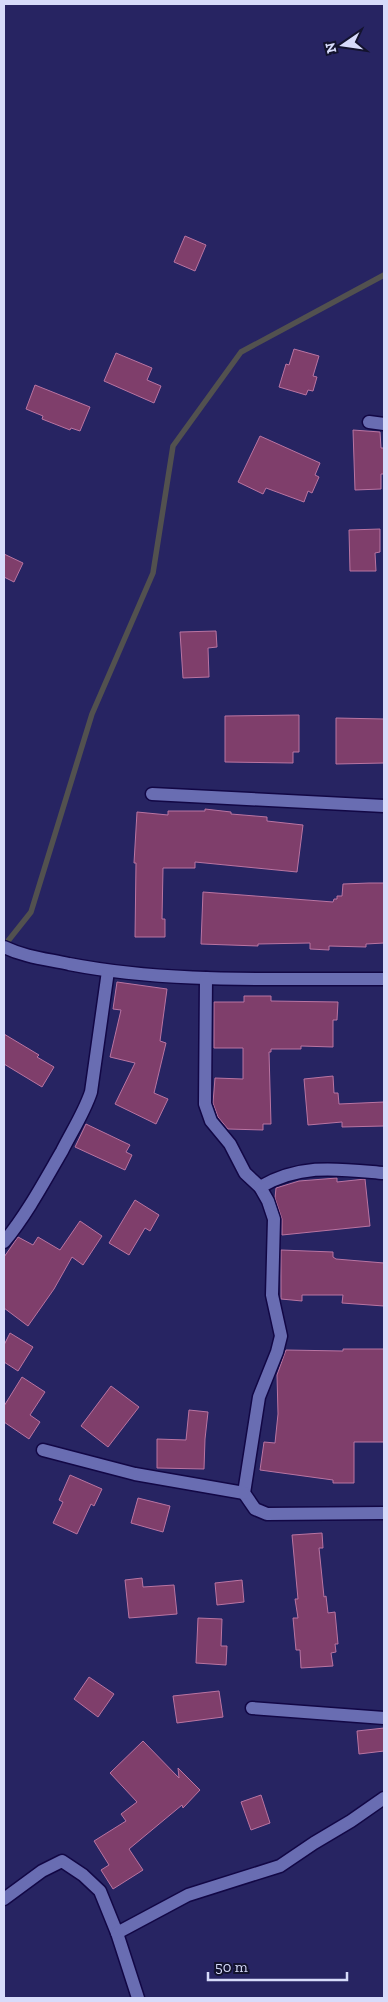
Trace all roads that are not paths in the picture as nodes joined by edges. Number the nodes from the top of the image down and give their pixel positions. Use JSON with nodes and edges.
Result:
{"nodes":[{"id":1,"x":370,"y":422,"type":"dead end"},
{"id":2,"x":384,"y":424,"type":"edge"},
{"id":3,"x":152,"y":794,"type":"dead end"},
{"id":4,"x":384,"y":806,"type":"edge"},
{"id":5,"x":4,"y":946,"type":"edge"},
{"id":6,"x":108,"y":971,"type":"junction"},
{"id":7,"x":206,"y":978,"type":"junction"},
{"id":8,"x":384,"y":979,"type":"edge"},
{"id":9,"x":384,"y":1173,"type":"edge"},
{"id":10,"x":260,"y":1187,"type":"junction"},
{"id":11,"x":4,"y":1242,"type":"edge"},
{"id":12,"x":43,"y":1450,"type":"dead end"},
{"id":13,"x":244,"y":1493,"type":"junction"},
{"id":14,"x":384,"y":1513,"type":"edge"},
{"id":15,"x":252,"y":1708,"type":"dead end"},
{"id":16,"x":384,"y":1718,"type":"edge"},
{"id":17,"x":384,"y":1798,"type":"edge"},
{"id":18,"x":4,"y":1899,"type":"edge"},
{"id":19,"x":117,"y":1933,"type":"junction"},
{"id":20,"x":138,"y":1998,"type":"edge"}],
"edges":[{"from":1,"to":2,"type":"street"},
{"from":3,"to":4,"type":"street"},
{"from":5,"to":6,"type":"street"},
{"from":6,"to":7,"type":"street"},
{"from":6,"to":11,"type":"street"},
{"from":7,"to":8,"type":"street"},
{"from":7,"to":10,"type":"street"},
{"from":9,"to":10,"type":"street"},
{"from":10,"to":13,"type":"street"},
{"from":12,"to":13,"type":"street"},
{"from":13,"to":14,"type":"street"},
{"from":15,"to":16,"type":"street"},
{"from":17,"to":19,"type":"street"},
{"from":18,"to":19,"type":"street"},
{"from":19,"to":20,"type":"street"}]}
